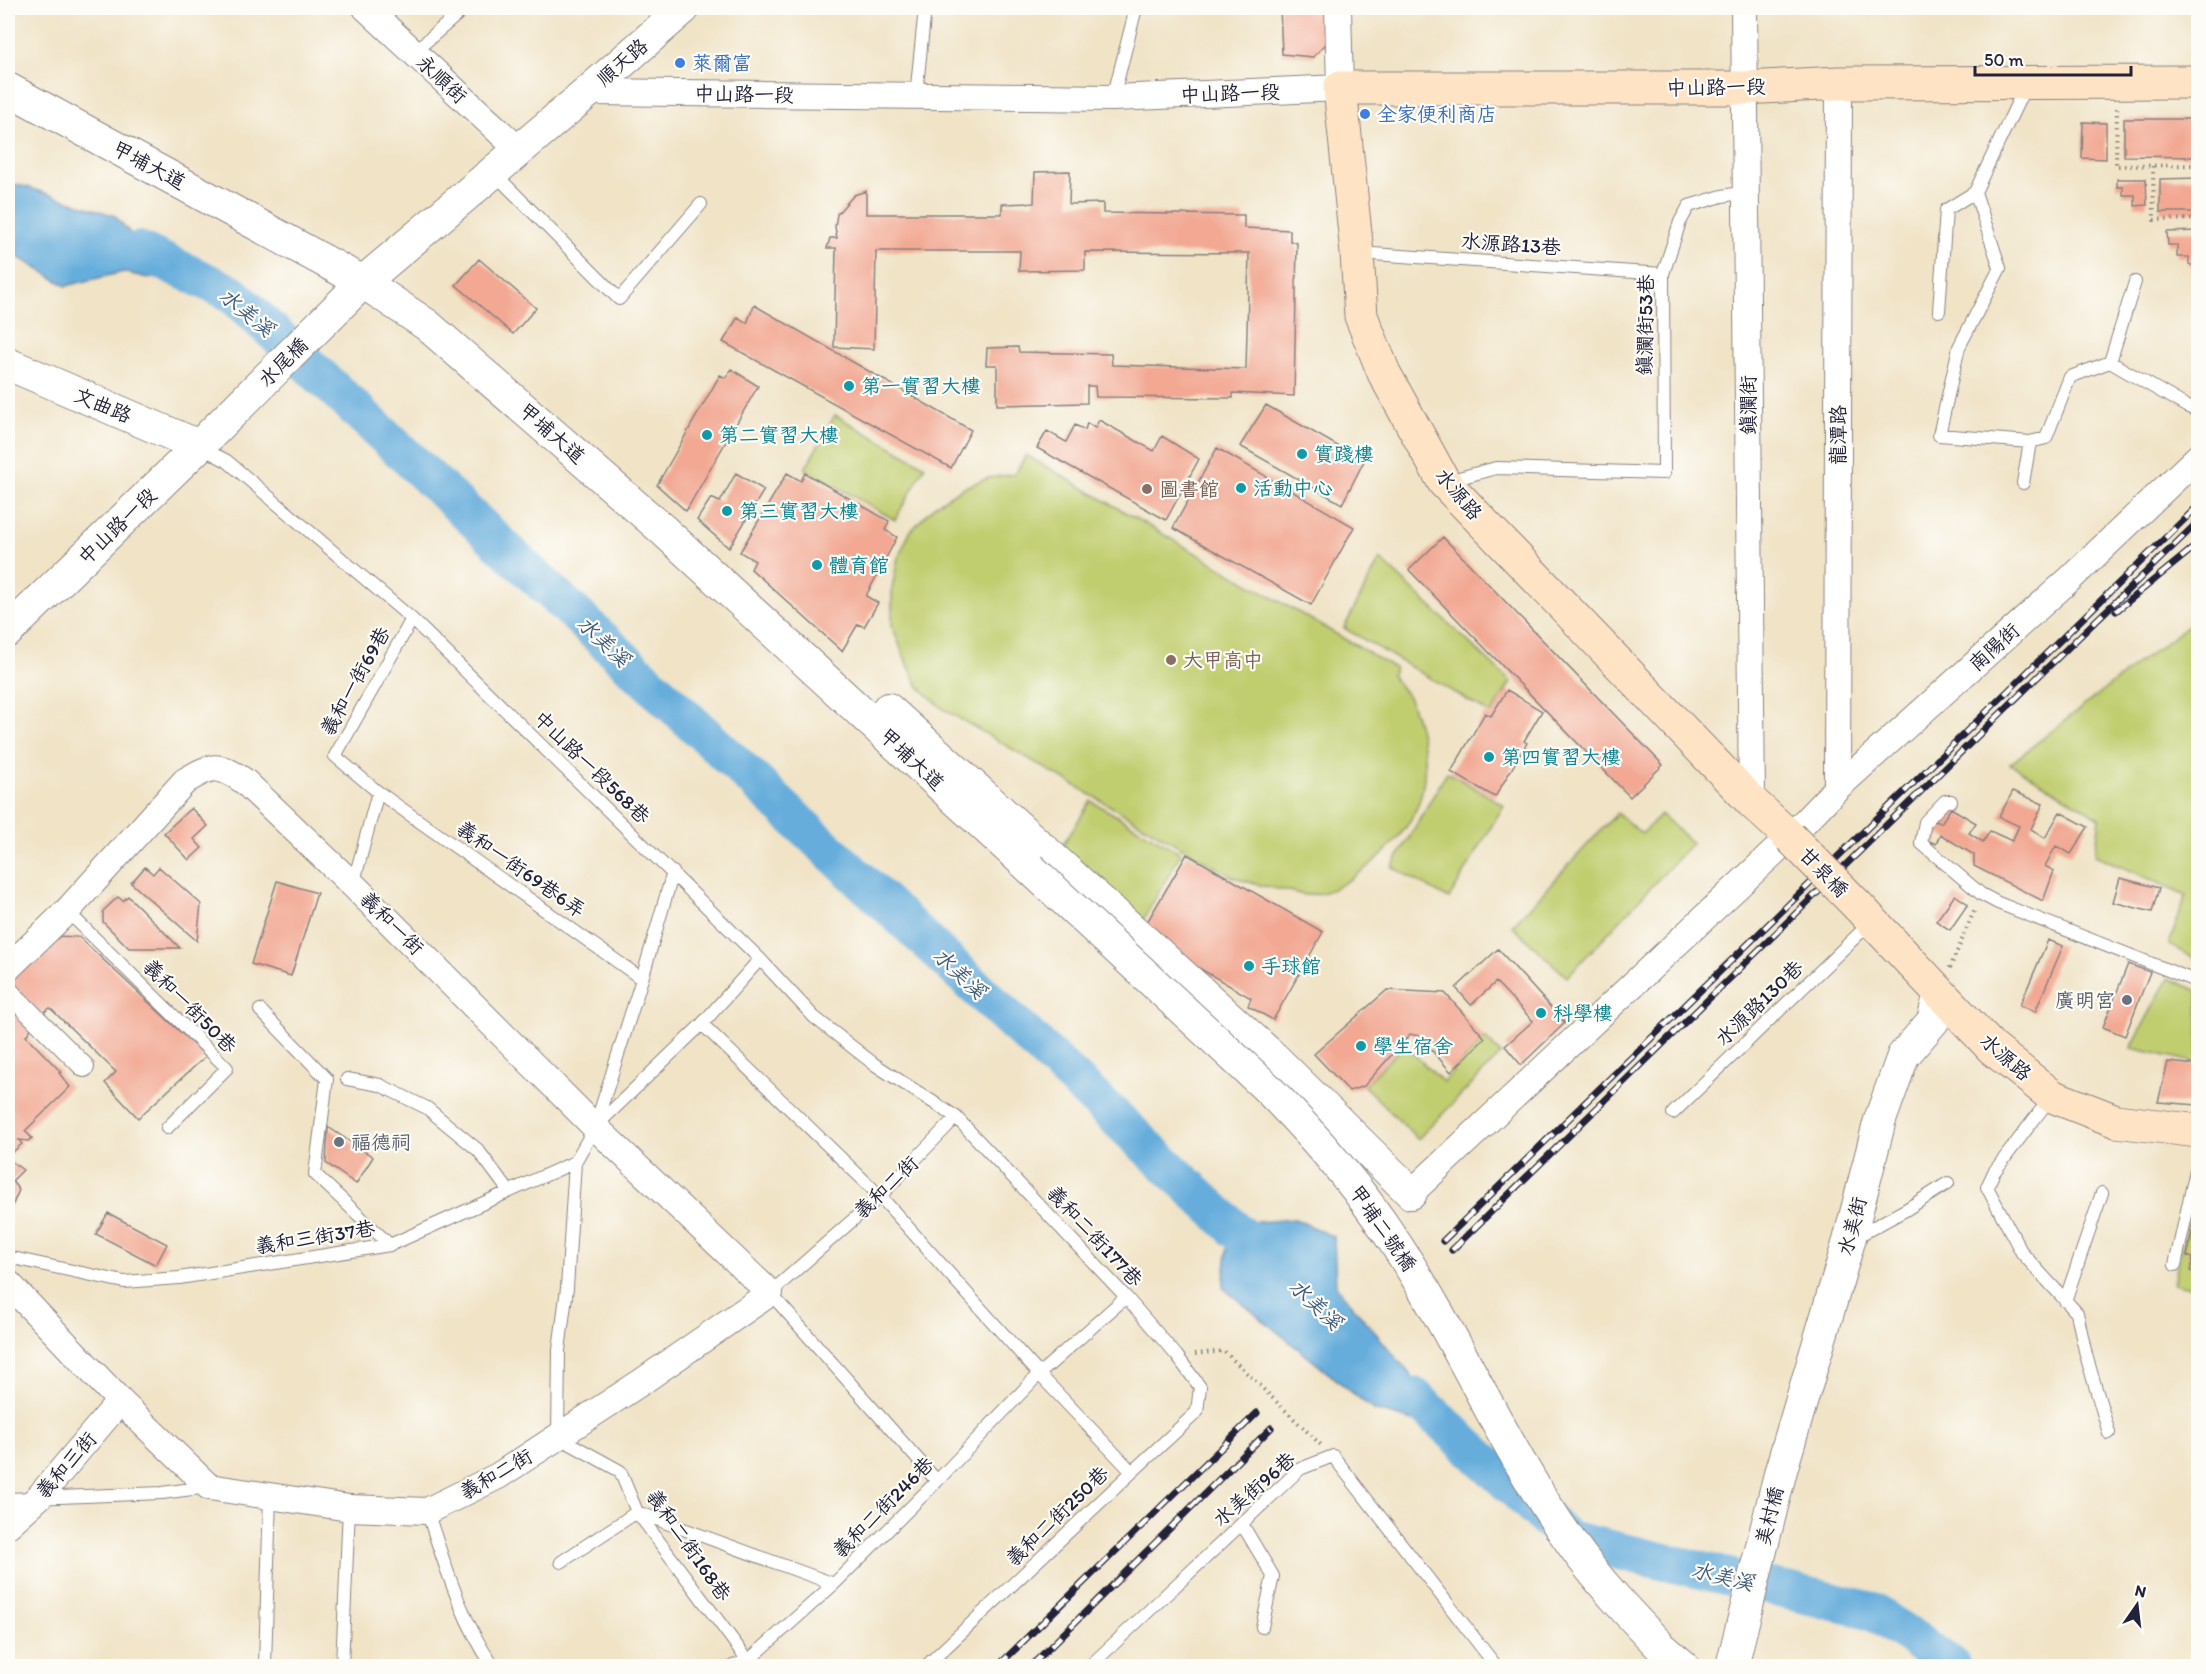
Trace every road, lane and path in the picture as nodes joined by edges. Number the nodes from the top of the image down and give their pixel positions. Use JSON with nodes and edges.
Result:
{"nodes":[{"id":1,"x":366,"y":8,"type":"edge"},
{"id":2,"x":465,"y":8,"type":"edge"},
{"id":3,"x":684,"y":8,"type":"edge"},
{"id":4,"x":925,"y":8,"type":"edge"},
{"id":5,"x":1136,"y":8,"type":"edge"},
{"id":6,"x":1338,"y":8,"type":"edge"},
{"id":7,"x":1744,"y":8,"type":"edge"},
{"id":8,"x":413,"y":53,"type":"junction"},
{"id":9,"x":2199,"y":82,"type":"edge"},
{"id":10,"x":1839,"y":83,"type":"junction"},
{"id":11,"x":2117,"y":83,"type":"junction"},
{"id":12,"x":2027,"y":84,"type":"junction"},
{"id":13,"x":1340,"y":88,"type":"junction"},
{"id":14,"x":1744,"y":88,"type":"junction"},
{"id":15,"x":8,"y":89,"type":"edge"},
{"id":16,"x":588,"y":92,"type":"junction"},
{"id":17,"x":916,"y":96,"type":"junction"},
{"id":18,"x":1113,"y":98,"type":"junction"},
{"id":19,"x":519,"y":150,"type":"junction"},
{"id":20,"x":2199,"y":165,"type":"edge"},
{"id":21,"x":2153,"y":166,"type":"junction"},
{"id":22,"x":492,"y":171,"type":"junction"},
{"id":23,"x":1746,"y":192,"type":"junction"},
{"id":24,"x":1975,"y":192,"type":"junction"},
{"id":25,"x":701,"y":204,"type":"dead end"},
{"id":26,"x":2199,"y":219,"type":"edge"},
{"id":27,"x":1357,"y":253,"type":"junction"},
{"id":28,"x":1663,"y":274,"type":"junction"},
{"id":29,"x":363,"y":282,"type":"junction"},
{"id":30,"x":2135,"y":282,"type":"dead end"},
{"id":31,"x":1939,"y":311,"type":"dead end"},
{"id":32,"x":2110,"y":362,"type":"junction"},
{"id":33,"x":8,"y":364,"type":"edge"},
{"id":34,"x":2199,"y":411,"type":"edge"},
{"id":35,"x":226,"y":419,"type":"joint"},
{"id":36,"x":2030,"y":442,"type":"junction"},
{"id":37,"x":199,"y":446,"type":"junction"},
{"id":38,"x":2199,"y":457,"type":"edge"},
{"id":39,"x":1443,"y":482,"type":"junction"},
{"id":40,"x":2023,"y":483,"type":"dead end"},
{"id":41,"x":663,"y":530,"type":"junction"},
{"id":42,"x":412,"y":619,"type":"junction"},
{"id":43,"x":8,"y":631,"type":"edge"},
{"id":44,"x":1837,"y":788,"type":"junction"},
{"id":45,"x":378,"y":792,"type":"junction"},
{"id":46,"x":1951,"y":801,"type":"dead end"},
{"id":47,"x":1752,"y":802,"type":"junction"},
{"id":48,"x":1790,"y":837,"type":"junction"},
{"id":49,"x":1030,"y":868,"type":"joint"},
{"id":50,"x":673,"y":872,"type":"junction"},
{"id":51,"x":353,"y":885,"type":"junction"},
{"id":52,"x":1981,"y":894,"type":"junction"},
{"id":53,"x":67,"y":912,"type":"junction"},
{"id":54,"x":1865,"y":914,"type":"junction"},
{"id":55,"x":760,"y":959,"type":"junction"},
{"id":56,"x":8,"y":968,"type":"edge"},
{"id":57,"x":642,"y":979,"type":"junction"},
{"id":58,"x":2199,"y":982,"type":"edge"},
{"id":59,"x":8,"y":992,"type":"edge"},
{"id":60,"x":1940,"y":993,"type":"junction"},
{"id":61,"x":260,"y":1010,"type":"dead end"},
{"id":62,"x":702,"y":1024,"type":"junction"},
{"id":63,"x":84,"y":1067,"type":"dead end"},
{"id":64,"x":347,"y":1079,"type":"dead end"},
{"id":65,"x":2052,"y":1096,"type":"junction"},
{"id":66,"x":1673,"y":1113,"type":"dead end"},
{"id":67,"x":956,"y":1117,"type":"junction"},
{"id":68,"x":595,"y":1127,"type":"junction"},
{"id":69,"x":167,"y":1128,"type":"dead end"},
{"id":70,"x":2199,"y":1131,"type":"edge"},
{"id":71,"x":2199,"y":1161,"type":"edge"},
{"id":72,"x":575,"y":1162,"type":"junction"},
{"id":73,"x":1948,"y":1183,"type":"dead end"},
{"id":74,"x":508,"y":1190,"type":"junction"},
{"id":75,"x":1411,"y":1193,"type":"joint"},
{"id":76,"x":2102,"y":1193,"type":"dead end"},
{"id":77,"x":880,"y":1196,"type":"junction"},
{"id":78,"x":1849,"y":1240,"type":"junction"},
{"id":79,"x":390,"y":1245,"type":"junction"},
{"id":80,"x":8,"y":1257,"type":"edge"},
{"id":81,"x":2175,"y":1265,"type":"dead end"},
{"id":82,"x":8,"y":1283,"type":"edge"},
{"id":83,"x":770,"y":1293,"type":"junction"},
{"id":84,"x":1126,"y":1297,"type":"junction"},
{"id":85,"x":2065,"y":1300,"type":"junction"},
{"id":86,"x":1177,"y":1356,"type":"junction"},
{"id":87,"x":1039,"y":1374,"type":"junction"},
{"id":88,"x":1200,"y":1387,"type":"joint"},
{"id":89,"x":120,"y":1401,"type":"junction"},
{"id":90,"x":2109,"y":1433,"type":"dead end"},
{"id":91,"x":558,"y":1437,"type":"junction"},
{"id":92,"x":1333,"y":1456,"type":"junction"},
{"id":93,"x":1781,"y":1470,"type":"joint"},
{"id":94,"x":1132,"y":1472,"type":"junction"},
{"id":95,"x":937,"y":1481,"type":"junction"},
{"id":96,"x":209,"y":1487,"type":"junction"},
{"id":97,"x":270,"y":1496,"type":"junction"},
{"id":98,"x":39,"y":1497,"type":"junction"},
{"id":99,"x":8,"y":1499,"type":"edge"},
{"id":100,"x":349,"y":1508,"type":"junction"},
{"id":101,"x":428,"y":1511,"type":"junction"},
{"id":102,"x":637,"y":1512,"type":"junction"},
{"id":103,"x":1242,"y":1524,"type":"junction"},
{"id":104,"x":8,"y":1525,"type":"edge"},
{"id":105,"x":561,"y":1562,"type":"dead end"},
{"id":106,"x":834,"y":1584,"type":"junction"},
{"id":107,"x":1262,"y":1627,"type":"dead end"},
{"id":108,"x":1672,"y":1657,"type":"edge"},
{"id":109,"x":751,"y":1664,"type":"edge"},
{"id":110,"x":265,"y":1666,"type":"edge"},
{"id":111,"x":342,"y":1666,"type":"edge"},
{"id":112,"x":493,"y":1666,"type":"edge"},
{"id":113,"x":733,"y":1666,"type":"edge"},
{"id":114,"x":926,"y":1666,"type":"edge"},
{"id":115,"x":1090,"y":1666,"type":"edge"},
{"id":116,"x":1496,"y":1666,"type":"edge"},
{"id":117,"x":1732,"y":1666,"type":"edge"}],
"edges":[{"from":1,"to":8,"type":"street","name":"永順街"},
{"from":2,"to":8,"type":"lane"},
{"from":3,"to":16,"type":"street","name":"順天路"},
{"from":4,"to":17,"type":"lane"},
{"from":5,"to":18,"type":"lane"},
{"from":6,"to":13,"type":"street","name":"水源路"},
{"from":7,"to":14,"type":"street","name":"鎮瀾街"},
{"from":8,"to":19,"type":"street","name":"永順街"},
{"from":9,"to":11,"type":"main road","name":"中山路一段"},
{"from":10,"to":12,"type":"main road","name":"中山路一段"},
{"from":10,"to":14,"type":"main road","name":"中山路一段"},
{"from":10,"to":44,"type":"street","name":"龍潭路"},
{"from":11,"to":12,"type":"main road","name":"中山路一段"},
{"from":11,"to":21,"type":"path"},
{"from":12,"to":24,"type":"lane"},
{"from":13,"to":14,"type":"main road","name":"中山路一段"},
{"from":13,"to":18,"type":"street","name":"中山路一段"},
{"from":13,"to":27,"type":"main road","name":"水源路"},
{"from":14,"to":23,"type":"street","name":"鎮瀾街"},
{"from":15,"to":29,"type":"street","name":"甲埔大道"},
{"from":16,"to":17,"type":"street","name":"中山路一段"},
{"from":16,"to":19,"type":"street"},
{"from":17,"to":18,"type":"street","name":"中山路一段"},
{"from":19,"to":22,"type":"street"},
{"from":20,"to":21,"type":"path"},
{"from":21,"to":26,"type":"path"},
{"from":22,"to":25,"type":"lane"},
{"from":22,"to":29,"type":"street"},
{"from":23,"to":28,"type":"lane","name":"鎮瀾街53巷"},
{"from":23,"to":47,"type":"street","name":"鎮瀾街"},
{"from":24,"to":31,"type":"lane"},
{"from":24,"to":36,"type":"lane"},
{"from":27,"to":28,"type":"lane","name":"水源路13巷"},
{"from":27,"to":39,"type":"main road","name":"水源路"},
{"from":28,"to":39,"type":"lane","name":"鎮瀾街53巷"},
{"from":29,"to":35,"type":"street","name":"水尾橋"},
{"from":29,"to":41,"type":"street","name":"甲埔大道"},
{"from":30,"to":32,"type":"lane"},
{"from":32,"to":34,"type":"lane"},
{"from":32,"to":36,"type":"lane"},
{"from":33,"to":37,"type":"street","name":"文曲路"},
{"from":35,"to":37,"type":"street","name":"中山路一段"},
{"from":36,"to":40,"type":"lane"},
{"from":37,"to":42,"type":"lane","name":"中山路一段568巷"},
{"from":37,"to":43,"type":"street","name":"中山路一段"},
{"from":38,"to":44,"type":"street","name":"南陽街"},
{"from":39,"to":47,"type":"main road","name":"水源路"},
{"from":41,"to":49,"type":"street","name":"甲埔大道"},
{"from":41,"to":75,"type":"street"},
{"from":42,"to":45,"type":"lane","name":"義和一街69巷"},
{"from":42,"to":50,"type":"lane","name":"中山路一段568巷"},
{"from":44,"to":48,"type":"street","name":"南陽街"},
{"from":45,"to":51,"type":"lane"},
{"from":45,"to":57,"type":"lane","name":"義和一街69巷6弄"},
{"from":46,"to":52,"type":"lane"},
{"from":47,"to":48,"type":"main road","name":"水源路"},
{"from":48,"to":54,"type":"main road","name":"甘泉橋","bridge":true},
{"from":48,"to":75,"type":"street","name":"南陽街"},
{"from":49,"to":108,"type":"street","name":"甲埔二號橋","bridge":true},
{"from":50,"to":55,"type":"lane","name":"中山路一段568巷"},
{"from":50,"to":57,"type":"lane"},
{"from":51,"to":53,"type":"street","name":"義和一街"},
{"from":51,"to":68,"type":"street","name":"義和一街"},
{"from":52,"to":58,"type":"lane"},
{"from":52,"to":60,"type":"path"},
{"from":53,"to":56,"type":"street","name":"義和一街"},
{"from":53,"to":69,"type":"lane","name":"義和一街50巷"},
{"from":54,"to":60,"type":"main road","name":"水源路"},
{"from":54,"to":66,"type":"lane","name":"水源路130巷"},
{"from":55,"to":62,"type":"lane"},
{"from":55,"to":67,"type":"lane","name":"中山路一段568巷"},
{"from":57,"to":68,"type":"lane"},
{"from":59,"to":63,"type":"street"},
{"from":60,"to":65,"type":"main road","name":"水源路"},
{"from":60,"to":78,"type":"street","name":"水美街"},
{"from":61,"to":79,"type":"lane"},
{"from":62,"to":68,"type":"lane"},
{"from":62,"to":77,"type":"lane"},
{"from":64,"to":74,"type":"lane"},
{"from":65,"to":70,"type":"main road","name":"水源路"},
{"from":65,"to":85,"type":"lane"},
{"from":67,"to":77,"type":"lane","name":"義和二街"},
{"from":67,"to":84,"type":"lane","name":"義和二街177巷"},
{"from":68,"to":72,"type":"lane"},
{"from":68,"to":83,"type":"street","name":"義和一街"},
{"from":71,"to":81,"type":"lane"},
{"from":72,"to":74,"type":"lane","name":"義和三街37巷"},
{"from":72,"to":91,"type":"lane"},
{"from":73,"to":78,"type":"lane"},
{"from":74,"to":79,"type":"lane","name":"義和三街37巷"},
{"from":76,"to":85,"type":"lane"},
{"from":77,"to":83,"type":"lane","name":"義和二街"},
{"from":77,"to":87,"type":"lane"},
{"from":78,"to":93,"type":"street","name":"水美街"},
{"from":79,"to":80,"type":"lane","name":"義和三街37巷"},
{"from":82,"to":89,"type":"street"},
{"from":83,"to":91,"type":"street","name":"義和二街"},
{"from":83,"to":95,"type":"lane"},
{"from":84,"to":86,"type":"lane","name":"義和二街177巷"},
{"from":84,"to":87,"type":"lane","name":"義和二街246巷"},
{"from":85,"to":90,"type":"lane"},
{"from":86,"to":88,"type":"lane","name":"義和二街177巷"},
{"from":86,"to":92,"type":"path"},
{"from":87,"to":94,"type":"lane"},
{"from":87,"to":95,"type":"lane","name":"義和二街246巷"},
{"from":88,"to":94,"type":"lane","name":"義和二街250巷"},
{"from":89,"to":96,"type":"street"},
{"from":89,"to":98,"type":"street","name":"義和三街"},
{"from":91,"to":101,"type":"street","name":"義和二街"},
{"from":91,"to":102,"type":"lane","name":"義和二街168巷"},
{"from":92,"to":103,"type":"lane","name":"水美街96巷"},
{"from":92,"to":116,"type":"lane"},
{"from":93,"to":117,"type":"street","name":"美村橋"},
{"from":94,"to":114,"type":"lane","name":"義和二街250巷"},
{"from":95,"to":106,"type":"lane","name":"義和二街246巷"},
{"from":96,"to":97,"type":"street","name":"義和二街"},
{"from":96,"to":98,"type":"lane"},
{"from":97,"to":100,"type":"street","name":"義和二街"},
{"from":97,"to":110,"type":"lane"},
{"from":98,"to":99,"type":"lane"},
{"from":98,"to":104,"type":"street","name":"義和三街"},
{"from":100,"to":101,"type":"street","name":"義和二街"},
{"from":100,"to":111,"type":"lane"},
{"from":101,"to":112,"type":"lane"},
{"from":102,"to":105,"type":"lane"},
{"from":102,"to":106,"type":"lane"},
{"from":102,"to":109,"type":"lane","name":"義和二街168巷"},
{"from":103,"to":107,"type":"lane"},
{"from":103,"to":115,"type":"lane","name":"水美街96巷"},
{"from":106,"to":109,"type":"lane","name":"義和二街246巷"},
{"from":109,"to":113,"type":"lane"}]}
